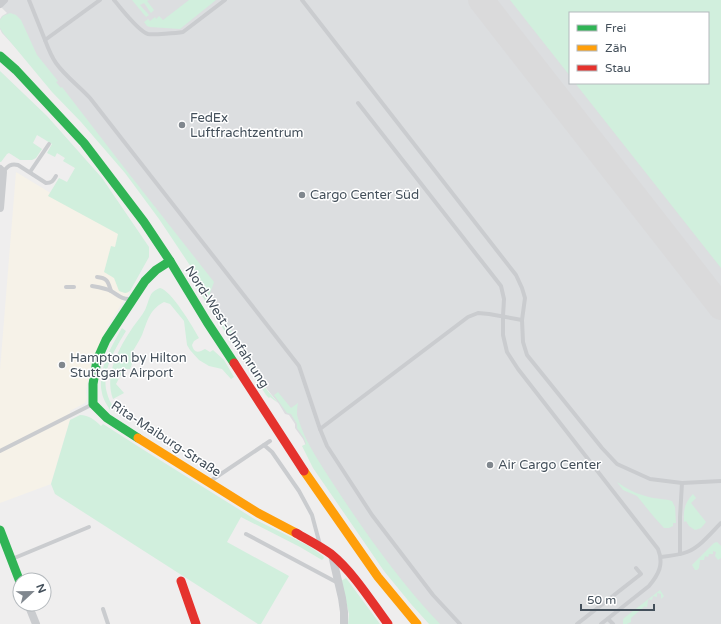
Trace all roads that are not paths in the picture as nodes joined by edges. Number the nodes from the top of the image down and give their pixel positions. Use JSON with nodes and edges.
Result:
{"nodes":[{"id":1,"x":4,"y":0,"type":"edge"},
{"id":2,"x":29,"y":0,"type":"edge"},
{"id":3,"x":100,"y":0,"type":"edge"},
{"id":4,"x":114,"y":0,"type":"edge"},
{"id":5,"x":225,"y":0,"type":"edge"},
{"id":6,"x":302,"y":0,"type":"edge"},
{"id":7,"x":0,"y":4,"type":"edge"},
{"id":8,"x":45,"y":40,"type":"junction"},
{"id":9,"x":0,"y":56,"type":"edge"},
{"id":10,"x":358,"y":102,"type":"dead end"},
{"id":11,"x":48,"y":144,"type":"dead end"},
{"id":12,"x":2,"y":170,"type":"edge"},
{"id":13,"x":30,"y":172,"type":"junction"},
{"id":14,"x":56,"y":176,"type":"dead end"},
{"id":15,"x":0,"y":208,"type":"edge"},
{"id":16,"x":170,"y":261,"type":"junction"},
{"id":17,"x":97,"y":277,"type":"dead end"},
{"id":18,"x":92,"y":286,"type":"dead end"},
{"id":19,"x":66,"y":287,"type":"dead end"},
{"id":20,"x":74,"y":287,"type":"dead end"},
{"id":21,"x":111,"y":291,"type":"junction"},
{"id":22,"x":134,"y":299,"type":"junction"},
{"id":23,"x":503,"y":316,"type":"junction"},
{"id":24,"x":522,"y":320,"type":"junction"},
{"id":25,"x":93,"y":404,"type":"junction"},
{"id":26,"x":320,"y":429,"type":"junction"},
{"id":27,"x":270,"y":441,"type":"dead end"},
{"id":28,"x":264,"y":445,"type":"junction"},
{"id":29,"x":0,"y":451,"type":"edge"},
{"id":30,"x":721,"y":481,"type":"edge"},
{"id":31,"x":209,"y":482,"type":"junction"},
{"id":32,"x":682,"y":483,"type":"junction"},
{"id":33,"x":721,"y":523,"type":"edge"},
{"id":34,"x":89,"y":527,"type":"dead end"},
{"id":35,"x":0,"y":530,"type":"edge"},
{"id":36,"x":246,"y":534,"type":"dead end"},
{"id":37,"x":321,"y":547,"type":"junction"},
{"id":38,"x":680,"y":554,"type":"junction"},
{"id":39,"x":332,"y":555,"type":"junction"},
{"id":40,"x":661,"y":557,"type":"junction"},
{"id":41,"x":11,"y":559,"type":"junction"},
{"id":42,"x":636,"y":568,"type":"dead end"},
{"id":43,"x":16,"y":572,"type":"edge"},
{"id":44,"x":181,"y":582,"type":"dead end"},
{"id":45,"x":338,"y":584,"type":"junction"},
{"id":46,"x":103,"y":609,"type":"dead end"},
{"id":47,"x":31,"y":612,"type":"edge"},
{"id":48,"x":608,"y":619,"type":"junction"},
{"id":49,"x":36,"y":624,"type":"edge"},
{"id":50,"x":108,"y":624,"type":"edge"},
{"id":51,"x":196,"y":624,"type":"edge"},
{"id":52,"x":344,"y":624,"type":"edge"},
{"id":53,"x":388,"y":624,"type":"edge"},
{"id":54,"x":417,"y":624,"type":"edge"},
{"id":55,"x":460,"y":624,"type":"edge"},
{"id":56,"x":577,"y":624,"type":"edge"},
{"id":57,"x":602,"y":624,"type":"edge"},
{"id":58,"x":613,"y":624,"type":"edge"}],
"edges":[{"from":1,"to":7,"type":"street"},
{"from":2,"to":8,"type":"lane"},
{"from":3,"to":8,"type":"lane"},
{"from":4,"to":5,"type":"lane"},
{"from":6,"to":24,"type":"lane"},
{"from":8,"to":26,"type":"lane"},
{"from":9,"to":16,"type":"main road","name":"Nord-West-Umfahrung"},
{"from":10,"to":23,"type":"lane"},
{"from":11,"to":13,"type":"lane"},
{"from":12,"to":13,"type":"lane"},
{"from":12,"to":15,"type":"street"},
{"from":13,"to":14,"type":"lane"},
{"from":16,"to":22,"type":"main road","name":"Rita-Maiburg-Straße"},
{"from":16,"to":54,"type":"main road","name":"Nord-West-Umfahrung"},
{"from":17,"to":21,"type":"lane"},
{"from":18,"to":21,"type":"lane"},
{"from":19,"to":20,"type":"lane"},
{"from":21,"to":22,"type":"lane"},
{"from":22,"to":25,"type":"main road","name":"Rita-Maiburg-Straße"},
{"from":23,"to":24,"type":"lane"},
{"from":23,"to":26,"type":"lane"},
{"from":23,"to":40,"type":"lane"},
{"from":24,"to":32,"type":"lane"},
{"from":25,"to":29,"type":"lane"},
{"from":25,"to":31,"type":"main road","name":"Rita-Maiburg-Straße"},
{"from":26,"to":55,"type":"lane"},
{"from":27,"to":28,"type":"lane"},
{"from":28,"to":31,"type":"lane"},
{"from":28,"to":37,"type":"lane"},
{"from":30,"to":32,"type":"lane"},
{"from":31,"to":37,"type":"main road","name":"Rita-Maiburg-Straße"},
{"from":32,"to":38,"type":"lane"},
{"from":33,"to":38,"type":"lane"},
{"from":34,"to":41,"type":"lane"},
{"from":35,"to":41,"type":"main road"},
{"from":36,"to":45,"type":"lane"},
{"from":37,"to":39,"type":"main road","name":"Rita-Maiburg-Straße"},
{"from":38,"to":40,"type":"lane"},
{"from":39,"to":45,"type":"street"},
{"from":39,"to":53,"type":"main road","name":"Rita-Maiburg-Straße"},
{"from":40,"to":48,"type":"lane"},
{"from":41,"to":43,"type":"main road"},
{"from":42,"to":56,"type":"lane"},
{"from":44,"to":51,"type":"main road"},
{"from":45,"to":52,"type":"street"},
{"from":46,"to":50,"type":"lane"},
{"from":47,"to":49,"type":"street"},
{"from":48,"to":57,"type":"lane"},
{"from":48,"to":58,"type":"lane"}]}
